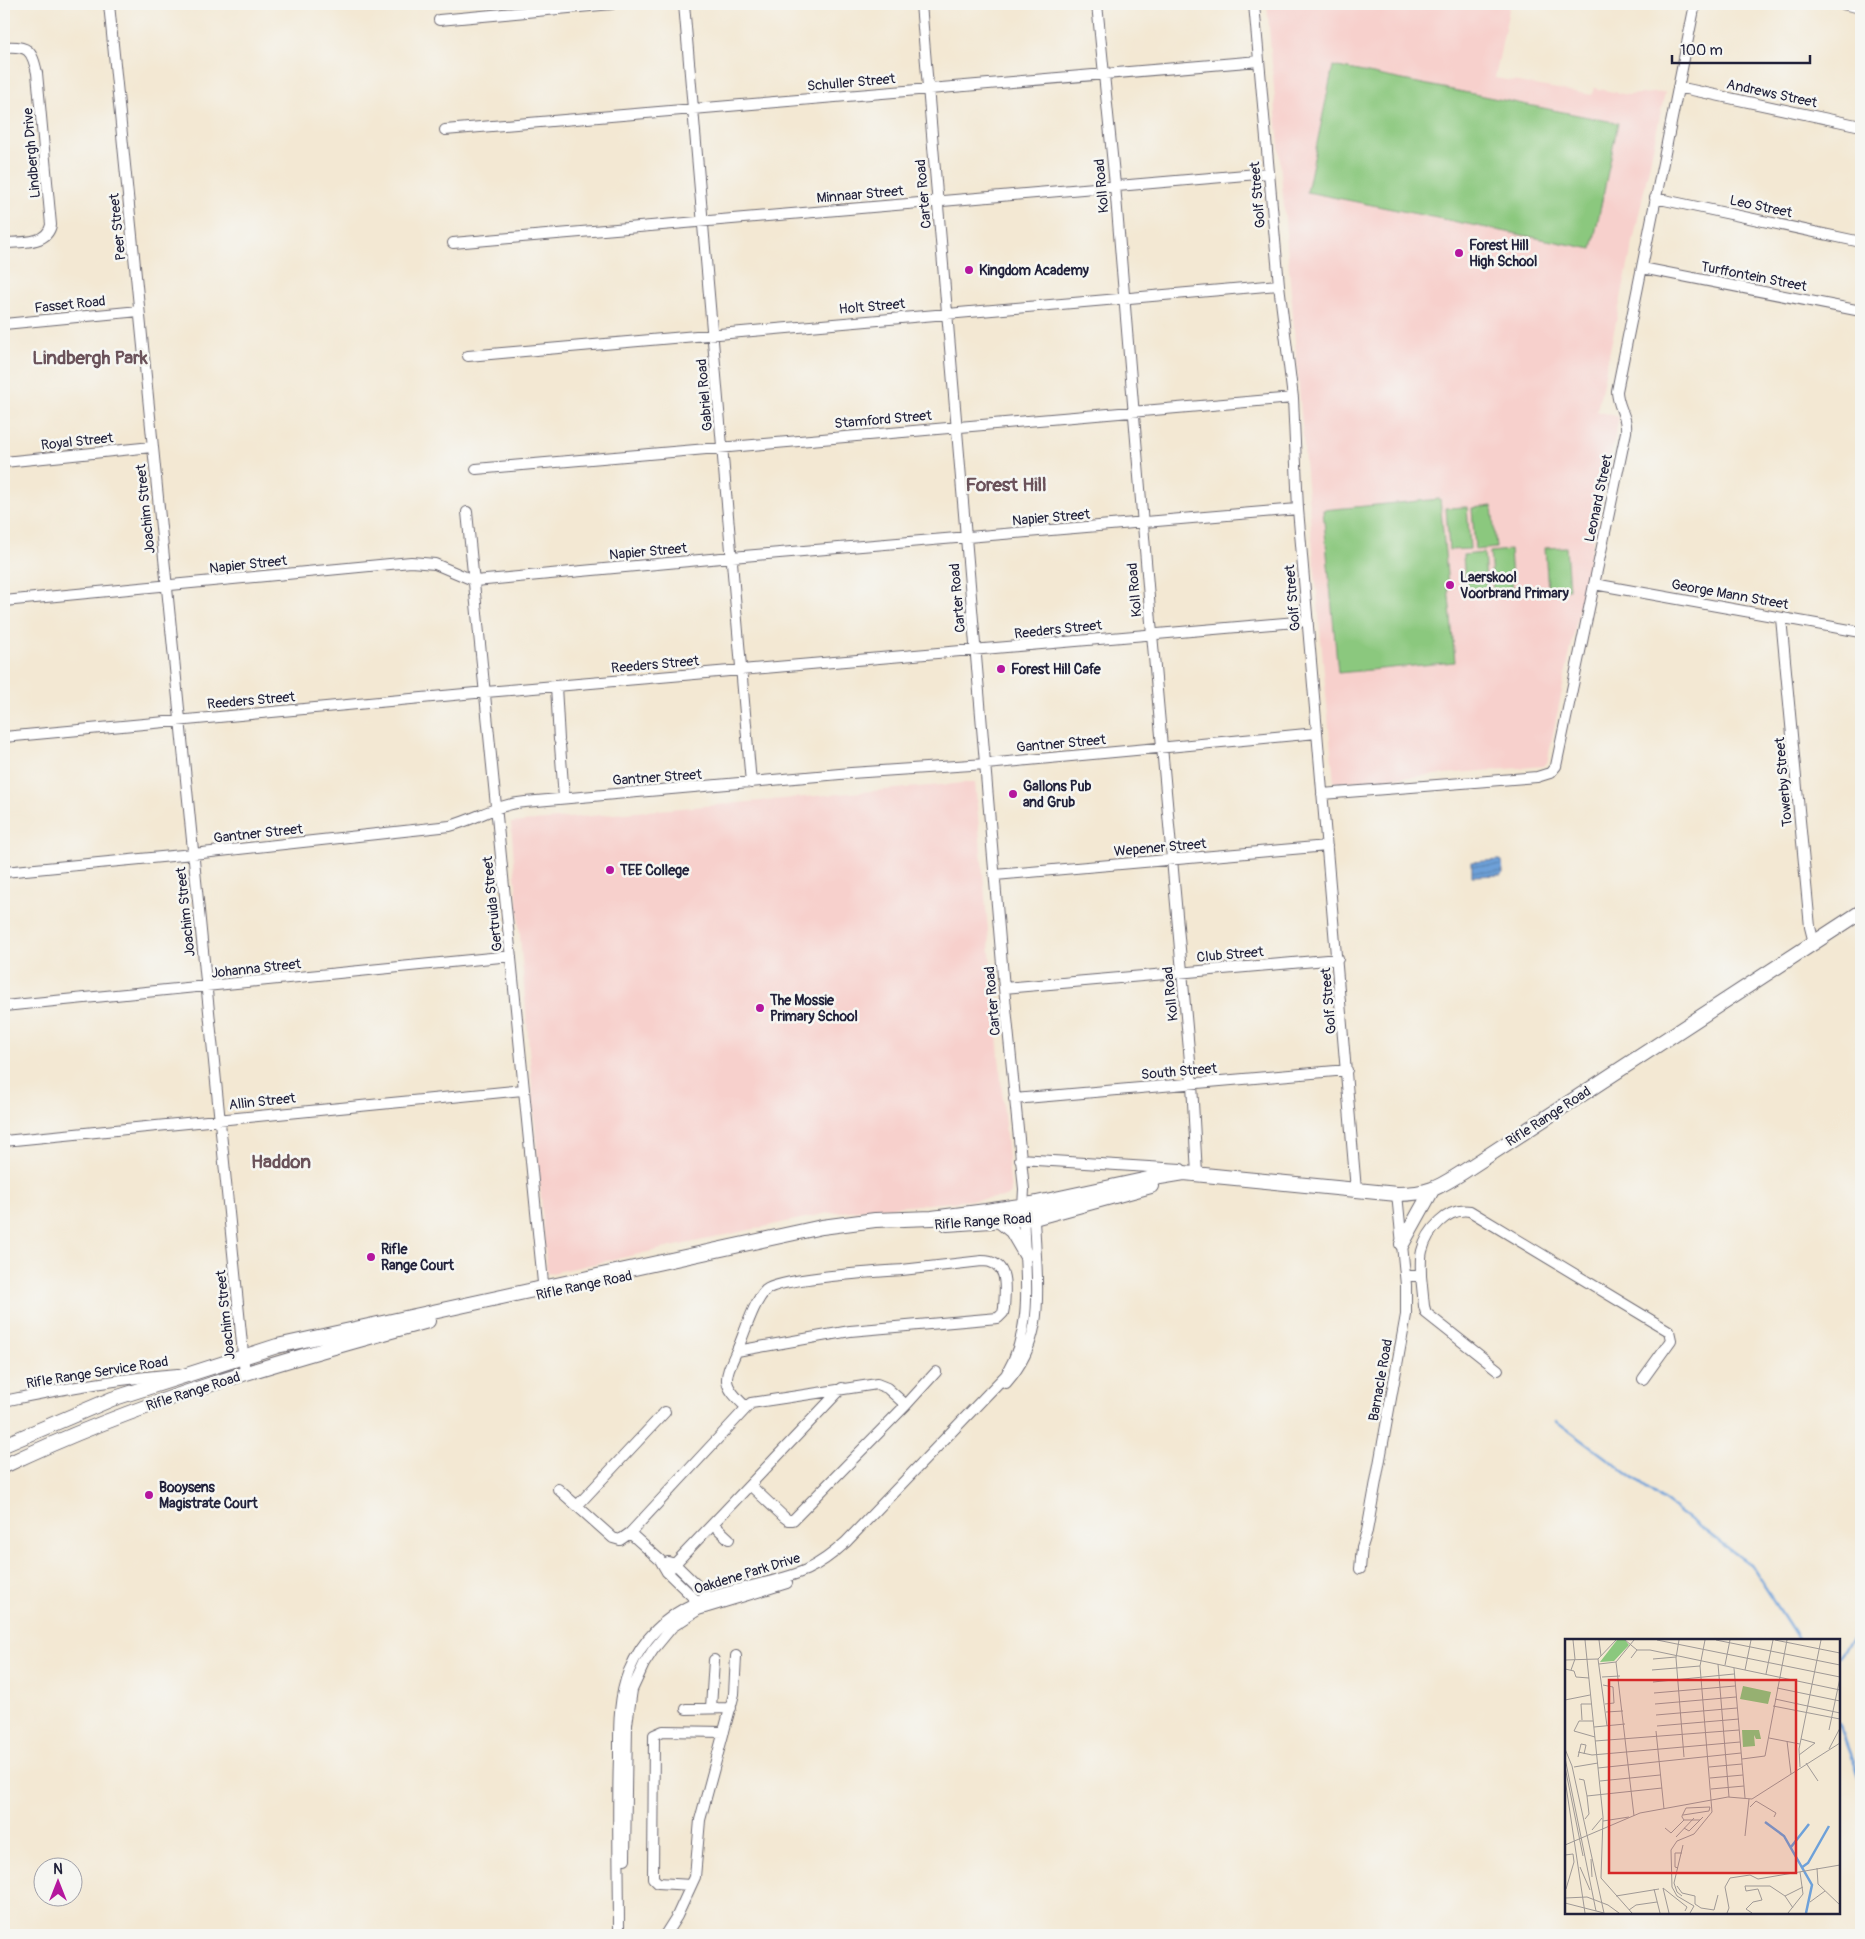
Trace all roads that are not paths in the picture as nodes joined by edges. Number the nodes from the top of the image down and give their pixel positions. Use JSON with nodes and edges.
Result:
{"nodes":[{"id":1,"x":109,"y":4,"type":"edge"},
{"id":2,"x":612,"y":4,"type":"edge"},
{"id":3,"x":684,"y":4,"type":"edge"},
{"id":4,"x":921,"y":4,"type":"edge"},
{"id":5,"x":1097,"y":4,"type":"edge"},
{"id":6,"x":1254,"y":4,"type":"edge"},
{"id":7,"x":1695,"y":4,"type":"edge"},
{"id":8,"x":1842,"y":4,"type":"edge"},
{"id":9,"x":1861,"y":8,"type":"edge"},
{"id":10,"x":439,"y":20,"type":"dead end"},
{"id":11,"x":4,"y":47,"type":"edge"},
{"id":12,"x":1259,"y":60,"type":"junction"},
{"id":13,"x":1104,"y":74,"type":"junction"},
{"id":14,"x":1678,"y":87,"type":"junction"},
{"id":15,"x":928,"y":89,"type":"junction"},
{"id":16,"x":692,"y":110,"type":"junction"},
{"id":17,"x":1861,"y":126,"type":"edge"},
{"id":18,"x":445,"y":130,"type":"dead end"},
{"id":19,"x":1269,"y":173,"type":"junction"},
{"id":20,"x":1115,"y":185,"type":"junction"},
{"id":21,"x":1655,"y":198,"type":"junction"},
{"id":22,"x":937,"y":201,"type":"junction"},
{"id":23,"x":702,"y":221,"type":"junction"},
{"id":24,"x":1861,"y":242,"type":"edge"},
{"id":25,"x":4,"y":243,"type":"edge"},
{"id":26,"x":453,"y":243,"type":"dead end"},
{"id":27,"x":1642,"y":268,"type":"junction"},
{"id":28,"x":1279,"y":285,"type":"junction"},
{"id":29,"x":1124,"y":299,"type":"junction"},
{"id":30,"x":139,"y":311,"type":"junction"},
{"id":31,"x":1861,"y":311,"type":"edge"},
{"id":32,"x":947,"y":313,"type":"junction"},
{"id":33,"x":4,"y":324,"type":"edge"},
{"id":34,"x":712,"y":335,"type":"junction"},
{"id":35,"x":468,"y":356,"type":"dead end"},
{"id":36,"x":1293,"y":398,"type":"junction"},
{"id":37,"x":1134,"y":411,"type":"junction"},
{"id":38,"x":957,"y":427,"type":"junction"},
{"id":39,"x":722,"y":446,"type":"junction"},
{"id":40,"x":152,"y":447,"type":"junction"},
{"id":41,"x":4,"y":462,"type":"edge"},
{"id":42,"x":476,"y":468,"type":"dead end"},
{"id":43,"x":1298,"y":509,"type":"junction"},
{"id":44,"x":467,"y":512,"type":"dead end"},
{"id":45,"x":1142,"y":522,"type":"junction"},
{"id":46,"x":966,"y":538,"type":"junction"},
{"id":47,"x":732,"y":557,"type":"junction"},
{"id":48,"x":475,"y":581,"type":"junction"},
{"id":49,"x":1594,"y":584,"type":"junction"},
{"id":50,"x":167,"y":586,"type":"junction"},
{"id":51,"x":4,"y":601,"type":"edge"},
{"id":52,"x":1781,"y":618,"type":"junction"},
{"id":53,"x":1308,"y":621,"type":"junction"},
{"id":54,"x":1861,"y":632,"type":"edge"},
{"id":55,"x":1152,"y":634,"type":"junction"},
{"id":56,"x":976,"y":651,"type":"junction"},
{"id":57,"x":741,"y":670,"type":"junction"},
{"id":58,"x":556,"y":686,"type":"junction"},
{"id":59,"x":486,"y":692,"type":"junction"},
{"id":60,"x":180,"y":720,"type":"junction"},
{"id":61,"x":1317,"y":733,"type":"junction"},
{"id":62,"x":4,"y":736,"type":"edge"},
{"id":63,"x":1162,"y":747,"type":"junction"},
{"id":64,"x":986,"y":764,"type":"junction"},
{"id":65,"x":751,"y":783,"type":"junction"},
{"id":66,"x":1322,"y":794,"type":"junction"},
{"id":67,"x":564,"y":798,"type":"junction"},
{"id":68,"x":496,"y":808,"type":"junction"},
{"id":69,"x":1327,"y":846,"type":"junction"},
{"id":70,"x":193,"y":854,"type":"junction"},
{"id":71,"x":1172,"y":860,"type":"junction"},
{"id":72,"x":4,"y":872,"type":"edge"},
{"id":73,"x":995,"y":875,"type":"junction"},
{"id":74,"x":1861,"y":912,"type":"edge"},
{"id":75,"x":1814,"y":943,"type":"junction"},
{"id":76,"x":511,"y":956,"type":"junction"},
{"id":77,"x":1338,"y":960,"type":"junction"},
{"id":78,"x":1181,"y":972,"type":"junction"},
{"id":79,"x":206,"y":987,"type":"junction"},
{"id":80,"x":1004,"y":988,"type":"junction"},
{"id":81,"x":4,"y":1006,"type":"edge"},
{"id":82,"x":1347,"y":1070,"type":"junction"},
{"id":83,"x":1192,"y":1084,"type":"junction"},
{"id":84,"x":523,"y":1090,"type":"junction"},
{"id":85,"x":1014,"y":1099,"type":"junction"},
{"id":86,"x":220,"y":1119,"type":"junction"},
{"id":87,"x":4,"y":1140,"type":"edge"},
{"id":88,"x":1020,"y":1159,"type":"junction"},
{"id":89,"x":1197,"y":1172,"type":"junction"},
{"id":90,"x":1179,"y":1177,"type":"junction"},
{"id":91,"x":1356,"y":1190,"type":"junction"},
{"id":92,"x":1432,"y":1190,"type":"junction"},
{"id":93,"x":1397,"y":1194,"type":"junction"},
{"id":94,"x":1027,"y":1205,"type":"junction"},
{"id":95,"x":1029,"y":1219,"type":"junction"},
{"id":96,"x":1001,"y":1222,"type":"junction"},
{"id":97,"x":1402,"y":1244,"type":"junction"},
{"id":98,"x":1026,"y":1256,"type":"junction"},
{"id":99,"x":1406,"y":1276,"type":"junction"},
{"id":100,"x":1421,"y":1276,"type":"junction"},
{"id":101,"x":543,"y":1290,"type":"junction"},
{"id":102,"x":1025,"y":1342,"type":"junction"},
{"id":103,"x":736,"y":1351,"type":"junction"},
{"id":104,"x":242,"y":1356,"type":"junction"},
{"id":105,"x":1498,"y":1370,"type":"dead end"},
{"id":106,"x":195,"y":1372,"type":"junction"},
{"id":107,"x":936,"y":1372,"type":"dead end"},
{"id":108,"x":245,"y":1374,"type":"junction"},
{"id":109,"x":1643,"y":1379,"type":"dead end"},
{"id":110,"x":842,"y":1388,"type":"junction"},
{"id":111,"x":4,"y":1401,"type":"edge"},
{"id":112,"x":906,"y":1405,"type":"junction"},
{"id":113,"x":746,"y":1407,"type":"junction"},
{"id":114,"x":665,"y":1412,"type":"dead end"},
{"id":115,"x":4,"y":1445,"type":"edge"},
{"id":116,"x":4,"y":1466,"type":"edge"},
{"id":117,"x":750,"y":1485,"type":"junction"},
{"id":118,"x":558,"y":1488,"type":"dead end"},
{"id":119,"x":577,"y":1506,"type":"junction"},
{"id":120,"x":713,"y":1524,"type":"junction"},
{"id":121,"x":630,"y":1533,"type":"junction"},
{"id":122,"x":729,"y":1539,"type":"dead end"},
{"id":123,"x":660,"y":1560,"type":"junction"},
{"id":124,"x":675,"y":1564,"type":"junction"},
{"id":125,"x":1360,"y":1569,"type":"dead end"},
{"id":126,"x":667,"y":1572,"type":"junction"},
{"id":127,"x":712,"y":1601,"type":"junction"},
{"id":128,"x":700,"y":1604,"type":"junction"},
{"id":129,"x":736,"y":1656,"type":"dead end"},
{"id":130,"x":714,"y":1660,"type":"dead end"},
{"id":131,"x":711,"y":1708,"type":"junction"},
{"id":132,"x":731,"y":1708,"type":"junction"},
{"id":133,"x":686,"y":1709,"type":"dead end"},
{"id":134,"x":724,"y":1732,"type":"junction"},
{"id":135,"x":691,"y":1885,"type":"junction"},
{"id":136,"x":619,"y":1935,"type":"edge"},
{"id":137,"x":624,"y":1935,"type":"edge"},
{"id":138,"x":665,"y":1935,"type":"edge"}],
"edges":[{"from":1,"to":30,"type":"street","name":"Peer Street"},
{"from":2,"to":10,"type":"street"},
{"from":3,"to":16,"type":"street","name":"Gabriel Road"},
{"from":4,"to":15,"type":"street","name":"Carter Road"},
{"from":5,"to":13,"type":"street","name":"Koll Road"},
{"from":6,"to":12,"type":"street","name":"Golf Street"},
{"from":7,"to":14,"type":"street","name":"Leonard Street"},
{"from":8,"to":9,"type":"street"},
{"from":11,"to":25,"type":"street","name":"Lindbergh Drive"},
{"from":12,"to":13,"type":"street","name":"Schuller Street"},
{"from":12,"to":19,"type":"street","name":"Golf Street"},
{"from":13,"to":15,"type":"street","name":"Schuller Street"},
{"from":13,"to":20,"type":"street","name":"Koll Road"},
{"from":14,"to":17,"type":"street","name":"Andrews Street"},
{"from":14,"to":21,"type":"street","name":"Leonard Street"},
{"from":15,"to":16,"type":"street","name":"Schuller Street"},
{"from":15,"to":22,"type":"street","name":"Carter Road"},
{"from":16,"to":18,"type":"street","name":"Schuller Street"},
{"from":16,"to":23,"type":"street","name":"Gabriel Road"},
{"from":19,"to":20,"type":"street","name":"Minnaar Street"},
{"from":19,"to":28,"type":"street","name":"Golf Street"},
{"from":20,"to":22,"type":"street","name":"Minnaar Street"},
{"from":20,"to":29,"type":"street","name":"Koll Road"},
{"from":21,"to":24,"type":"street","name":"Leo Street"},
{"from":21,"to":27,"type":"street","name":"Leonard Street"},
{"from":22,"to":23,"type":"street","name":"Minnaar Street"},
{"from":22,"to":32,"type":"street","name":"Carter Road"},
{"from":23,"to":26,"type":"street","name":"Minnaar Street"},
{"from":23,"to":34,"type":"street","name":"Gabriel Road"},
{"from":27,"to":31,"type":"street","name":"Turffontein Street"},
{"from":27,"to":49,"type":"street","name":"Leonard Street"},
{"from":28,"to":29,"type":"street","name":"Holt Street"},
{"from":28,"to":36,"type":"street","name":"Golf Street"},
{"from":29,"to":32,"type":"street","name":"Holt Street"},
{"from":29,"to":37,"type":"street","name":"Koll Road"},
{"from":30,"to":33,"type":"street","name":"Fasset Road"},
{"from":30,"to":40,"type":"street","name":"Peer Street"},
{"from":32,"to":34,"type":"street","name":"Holt Street"},
{"from":32,"to":38,"type":"street","name":"Carter Road"},
{"from":34,"to":35,"type":"street","name":"Holt Street"},
{"from":34,"to":39,"type":"street","name":"Gabriel Road"},
{"from":36,"to":37,"type":"street","name":"Stamford Street"},
{"from":36,"to":43,"type":"street","name":"Golf Street"},
{"from":37,"to":38,"type":"street","name":"Stamford Street"},
{"from":37,"to":45,"type":"street","name":"Koll Road"},
{"from":38,"to":39,"type":"street","name":"Stamford Street"},
{"from":38,"to":46,"type":"street","name":"Carter Road"},
{"from":39,"to":42,"type":"street","name":"Stamford Street"},
{"from":39,"to":47,"type":"street","name":"Gabriel Road"},
{"from":40,"to":41,"type":"street","name":"Royal Street"},
{"from":40,"to":50,"type":"street","name":"Joachim Street"},
{"from":43,"to":45,"type":"street","name":"Napier Street"},
{"from":43,"to":53,"type":"street","name":"Golf Street"},
{"from":44,"to":48,"type":"street","name":"Gertruida Street"},
{"from":45,"to":46,"type":"street","name":"Napier Street"},
{"from":45,"to":55,"type":"street","name":"Koll Road"},
{"from":46,"to":47,"type":"street","name":"Napier Street"},
{"from":46,"to":56,"type":"street","name":"Carter Road"},
{"from":47,"to":48,"type":"street","name":"Napier Street"},
{"from":47,"to":57,"type":"street","name":"Gabriel Road"},
{"from":48,"to":50,"type":"street","name":"Napier Street"},
{"from":48,"to":59,"type":"street","name":"Gertruida Street"},
{"from":49,"to":52,"type":"street","name":"George Mann Street"},
{"from":49,"to":66,"type":"street","name":"Leonard Street"},
{"from":50,"to":51,"type":"street","name":"Napier Street"},
{"from":50,"to":60,"type":"street","name":"Joachim Street"},
{"from":52,"to":54,"type":"street","name":"George Mann Street"},
{"from":52,"to":75,"type":"street","name":"Towerby Street"},
{"from":53,"to":55,"type":"street","name":"Reeders Street"},
{"from":53,"to":61,"type":"street","name":"Golf Street"},
{"from":55,"to":56,"type":"street","name":"Reeders Street"},
{"from":55,"to":63,"type":"street","name":"Koll Road"},
{"from":56,"to":57,"type":"street","name":"Reeders Street"},
{"from":56,"to":64,"type":"street","name":"Carter Road"},
{"from":57,"to":58,"type":"street","name":"Reeders Street"},
{"from":57,"to":65,"type":"street","name":"Gabriel Road"},
{"from":58,"to":59,"type":"street","name":"Reeders Street"},
{"from":58,"to":67,"type":"street"},
{"from":59,"to":60,"type":"street","name":"Reeders Street"},
{"from":59,"to":68,"type":"street","name":"Gertruida Street"},
{"from":60,"to":62,"type":"street","name":"Reeders Street"},
{"from":60,"to":70,"type":"street","name":"Joachim Street"},
{"from":61,"to":63,"type":"street","name":"Gantner Street"},
{"from":61,"to":66,"type":"street","name":"Golf Street"},
{"from":63,"to":64,"type":"street","name":"Gantner Street"},
{"from":63,"to":71,"type":"street","name":"Koll Road"},
{"from":64,"to":65,"type":"street","name":"Gantner Street"},
{"from":64,"to":73,"type":"street","name":"Carter Road"},
{"from":65,"to":67,"type":"street","name":"Gantner Street"},
{"from":66,"to":69,"type":"street","name":"Golf Street"},
{"from":67,"to":68,"type":"street","name":"Gantner Street"},
{"from":68,"to":70,"type":"street","name":"Gantner Street"},
{"from":68,"to":76,"type":"street","name":"Gertruida Street"},
{"from":69,"to":71,"type":"street","name":"Wepener Street"},
{"from":69,"to":77,"type":"street","name":"Golf Street"},
{"from":70,"to":72,"type":"street","name":"Gantner Street"},
{"from":70,"to":79,"type":"street","name":"Joachim Street"},
{"from":71,"to":73,"type":"street","name":"Wepener Street"},
{"from":71,"to":78,"type":"street","name":"Koll Road"},
{"from":73,"to":80,"type":"street","name":"Carter Road"},
{"from":74,"to":75,"type":"main road","name":"Rifle Range Road"},
{"from":75,"to":92,"type":"main road","name":"Rifle Range Road"},
{"from":76,"to":79,"type":"street","name":"Johanna Street"},
{"from":76,"to":84,"type":"street","name":"Gertruida Street"},
{"from":77,"to":78,"type":"street","name":"Club Street"},
{"from":77,"to":82,"type":"street","name":"Golf Street"},
{"from":78,"to":80,"type":"street","name":"Club Street"},
{"from":78,"to":83,"type":"street","name":"Koll Road"},
{"from":79,"to":81,"type":"street","name":"Johanna Street"},
{"from":79,"to":86,"type":"street","name":"Joachim Street"},
{"from":80,"to":85,"type":"street","name":"Carter Road"},
{"from":82,"to":83,"type":"street","name":"South Street"},
{"from":82,"to":91,"type":"street","name":"Golf Street"},
{"from":83,"to":85,"type":"street","name":"South Street"},
{"from":83,"to":89,"type":"street","name":"Koll Road"},
{"from":84,"to":86,"type":"street","name":"Allin Street"},
{"from":84,"to":101,"type":"street","name":"Gertruida Street"},
{"from":85,"to":88,"type":"street","name":"Carter Road"},
{"from":86,"to":87,"type":"street","name":"Allin Street"},
{"from":86,"to":104,"type":"street","name":"Joachim Street"},
{"from":88,"to":89,"type":"street","name":"Rifle Range Road"},
{"from":88,"to":94,"type":"street","name":"Carter Road"},
{"from":89,"to":90,"type":"main road"},
{"from":89,"to":91,"type":"main road","name":"Rifle Range Road"},
{"from":90,"to":94,"type":"main road","name":"Rifle Range Road"},
{"from":90,"to":95,"type":"main road","name":"Rifle Range Road"},
{"from":91,"to":93,"type":"main road","name":"Rifle Range Road"},
{"from":92,"to":93,"type":"main road","name":"Rifle Range Road"},
{"from":92,"to":97,"type":"main road"},
{"from":93,"to":97,"type":"street","name":"Barnacle Road"},
{"from":94,"to":95,"type":"street","name":"Oakdene Park Drive"},
{"from":94,"to":101,"type":"main road","name":"Rifle Range Road"},
{"from":95,"to":96,"type":"main road","name":"Rifle Range Road"},
{"from":95,"to":98,"type":"street","name":"Oakdene Park Drive"},
{"from":95,"to":102,"type":"street","name":"Oakdene Park Drive"},
{"from":96,"to":98,"type":"main road"},
{"from":96,"to":101,"type":"main road","name":"Rifle Range Road"},
{"from":97,"to":99,"type":"street","name":"Barnacle Road"},
{"from":98,"to":102,"type":"street","name":"Oakdene Park Drive"},
{"from":99,"to":100,"type":"street"},
{"from":99,"to":125,"type":"street","name":"Barnacle Road"},
{"from":100,"to":105,"type":"street"},
{"from":100,"to":109,"type":"street"},
{"from":101,"to":104,"type":"main road","name":"Rifle Range Road"},
{"from":101,"to":108,"type":"main road","name":"Rifle Range Road"},
{"from":102,"to":127,"type":"street","name":"Oakdene Park Drive"},
{"from":103,"to":103,"type":"street"},
{"from":103,"to":113,"type":"street"},
{"from":104,"to":106,"type":"main road","name":"Rifle Range Road"},
{"from":104,"to":108,"type":"street","name":"Joachim Street"},
{"from":106,"to":111,"type":"street","name":"Rifle Range Service Road"},
{"from":106,"to":115,"type":"main road","name":"Rifle Range Road"},
{"from":107,"to":112,"type":"street"},
{"from":108,"to":116,"type":"main road","name":"Rifle Range Road"},
{"from":110,"to":112,"type":"street"},
{"from":110,"to":113,"type":"street"},
{"from":110,"to":117,"type":"street"},
{"from":112,"to":117,"type":"street"},
{"from":113,"to":121,"type":"street"},
{"from":114,"to":119,"type":"street"},
{"from":117,"to":120,"type":"street"},
{"from":118,"to":119,"type":"street"},
{"from":119,"to":121,"type":"street"},
{"from":120,"to":122,"type":"street"},
{"from":120,"to":124,"type":"street"},
{"from":121,"to":123,"type":"street"},
{"from":123,"to":124,"type":"street"},
{"from":123,"to":126,"type":"street"},
{"from":124,"to":126,"type":"street"},
{"from":124,"to":127,"type":"street"},
{"from":126,"to":128,"type":"street"},
{"from":127,"to":128,"type":"street","name":"Oakdene Park Drive"},
{"from":128,"to":136,"type":"street","name":"Oakdene Park Drive"},
{"from":128,"to":137,"type":"street","name":"Oakdene Park Drive"},
{"from":129,"to":132,"type":"street"},
{"from":130,"to":131,"type":"street"},
{"from":131,"to":132,"type":"street"},
{"from":131,"to":133,"type":"street"},
{"from":132,"to":134,"type":"street"},
{"from":134,"to":135,"type":"street"},
{"from":134,"to":135,"type":"street"},
{"from":135,"to":138,"type":"street"}]}
